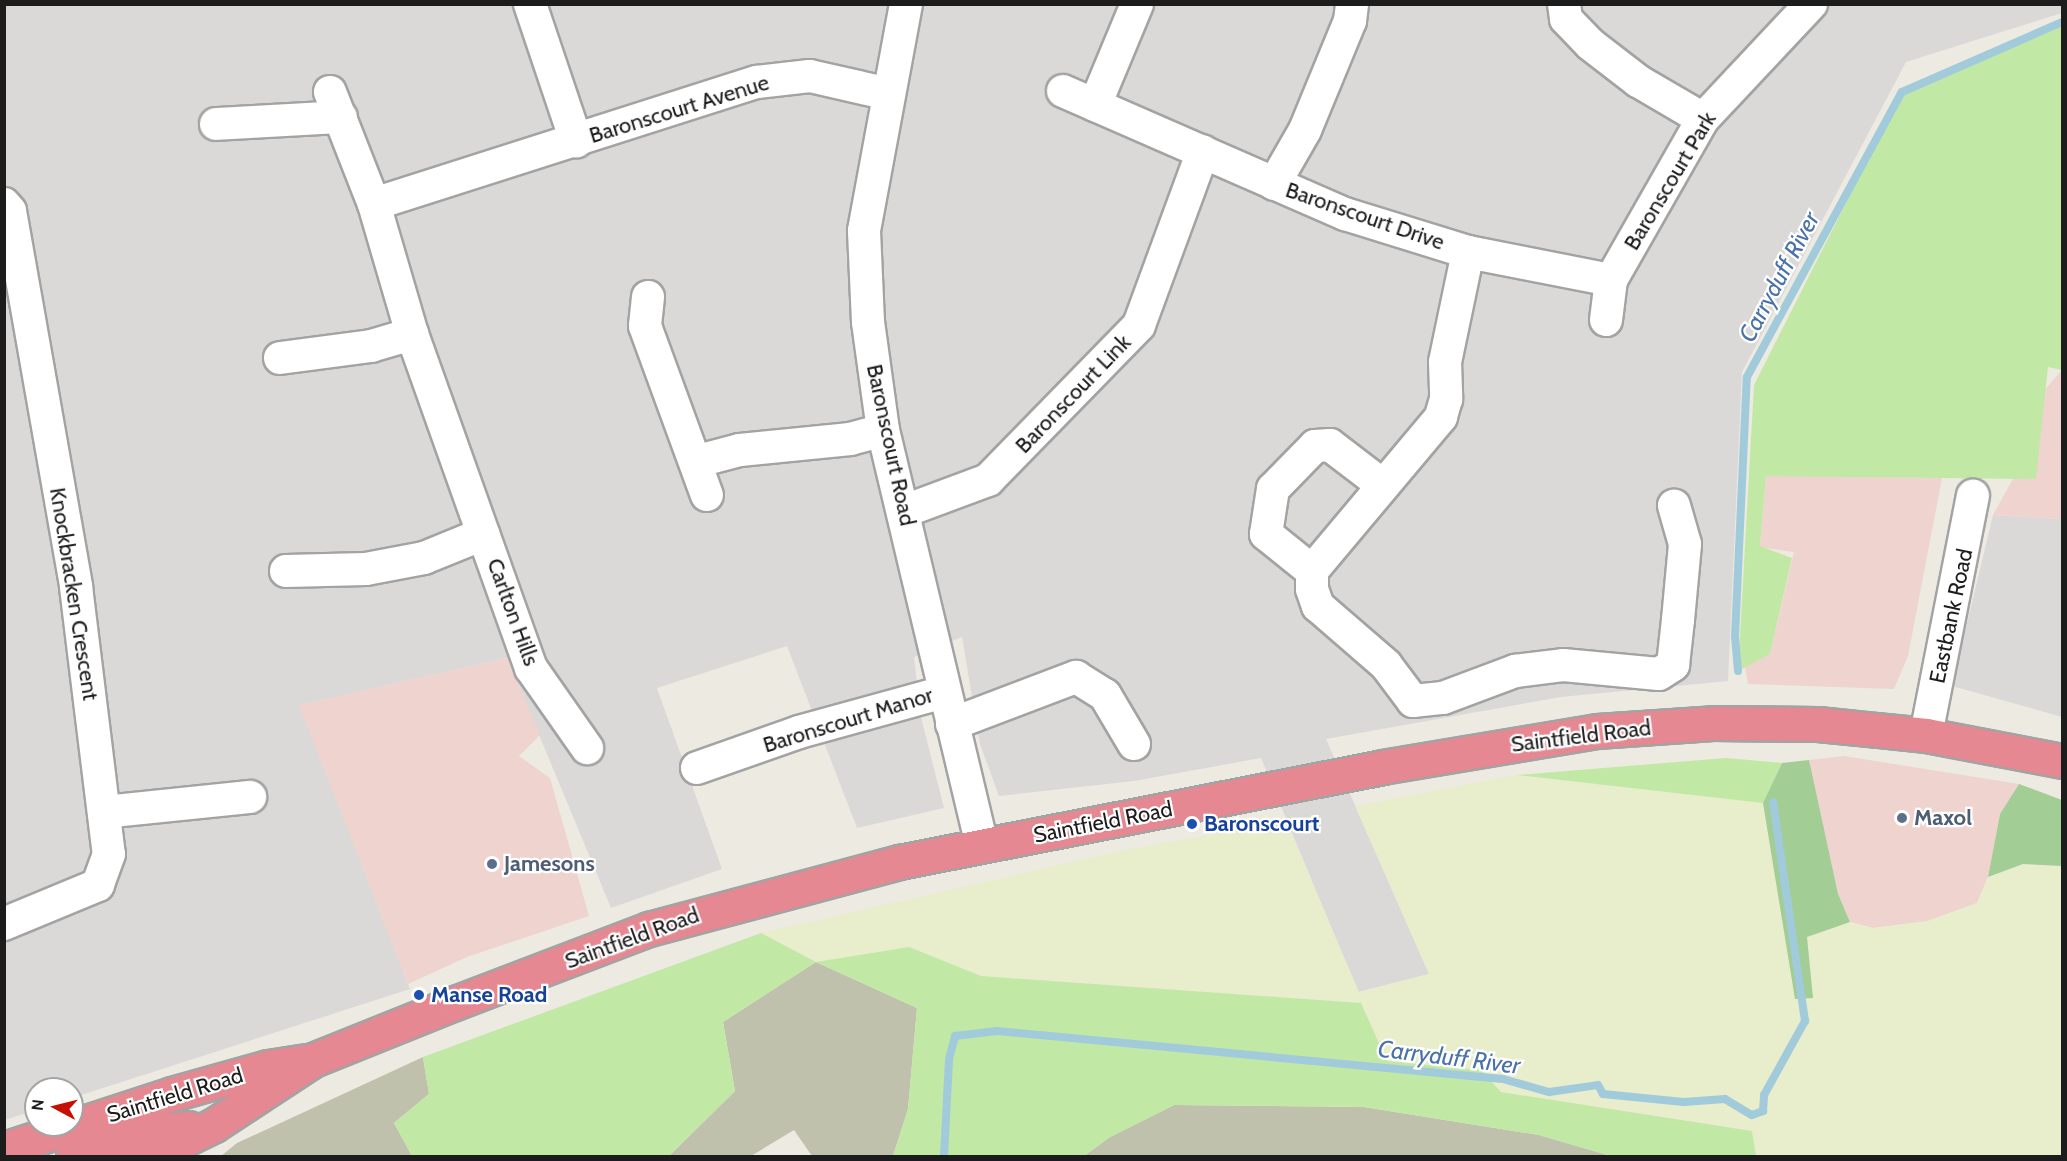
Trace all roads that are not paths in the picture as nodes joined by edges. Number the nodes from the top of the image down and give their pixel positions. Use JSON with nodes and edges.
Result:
{"nodes":[{"id":1,"x":530,"y":4,"type":"edge"},
{"id":2,"x":906,"y":4,"type":"edge"},
{"id":3,"x":1137,"y":4,"type":"edge"},
{"id":4,"x":1352,"y":4,"type":"edge"},
{"id":5,"x":1564,"y":4,"type":"edge"},
{"id":6,"x":1811,"y":4,"type":"edge"},
{"id":7,"x":1064,"y":91,"type":"dead end"},
{"id":8,"x":889,"y":94,"type":"junction"},
{"id":9,"x":1095,"y":105,"type":"junction"},
{"id":10,"x":1703,"y":119,"type":"junction"},
{"id":11,"x":216,"y":124,"type":"dead end"},
{"id":12,"x":576,"y":141,"type":"junction"},
{"id":13,"x":1203,"y":151,"type":"junction"},
{"id":14,"x":1274,"y":184,"type":"junction"},
{"id":15,"x":4,"y":204,"type":"edge"},
{"id":16,"x":374,"y":204,"type":"junction"},
{"id":17,"x":1468,"y":252,"type":"junction"},
{"id":18,"x":1611,"y":280,"type":"junction"},
{"id":19,"x":648,"y":297,"type":"dead end"},
{"id":20,"x":1606,"y":320,"type":"dead end"},
{"id":21,"x":412,"y":334,"type":"junction"},
{"id":22,"x":280,"y":358,"type":"dead end"},
{"id":23,"x":883,"y":430,"type":"junction"},
{"id":24,"x":698,"y":461,"type":"junction"},
{"id":25,"x":1381,"y":484,"type":"junction"},
{"id":26,"x":707,"y":495,"type":"dead end"},
{"id":27,"x":1973,"y":496,"type":"dead end"},
{"id":28,"x":1674,"y":506,"type":"dead end"},
{"id":29,"x":904,"y":511,"type":"junction"},
{"id":30,"x":483,"y":534,"type":"junction"},
{"id":31,"x":286,"y":571,"type":"dead end"},
{"id":32,"x":1312,"y":571,"type":"junction"},
{"id":33,"x":944,"y":692,"type":"junction"},
{"id":34,"x":952,"y":724,"type":"junction"},
{"id":35,"x":1926,"y":735,"type":"junction"},
{"id":36,"x":1134,"y":744,"type":"dead end"},
{"id":37,"x":587,"y":748,"type":"dead end"},
{"id":38,"x":2062,"y":761,"type":"edge"},
{"id":39,"x":697,"y":768,"type":"dead end"},
{"id":40,"x":250,"y":797,"type":"dead end"},
{"id":41,"x":104,"y":813,"type":"junction"},
{"id":42,"x":982,"y":845,"type":"junction"},
{"id":43,"x":4,"y":924,"type":"edge"},
{"id":44,"x":313,"y":1060,"type":"junction"},
{"id":45,"x":214,"y":1125,"type":"junction"},
{"id":46,"x":4,"y":1149,"type":"edge"},
{"id":47,"x":73,"y":1156,"type":"edge"},
{"id":48,"x":151,"y":1156,"type":"edge"}],
"edges":[{"from":1,"to":12,"type":"street","name":"Baronscourt Avenue"},
{"from":2,"to":8,"type":"street","name":"Baronscourt Road"},
{"from":3,"to":9,"type":"street"},
{"from":4,"to":14,"type":"street"},
{"from":5,"to":10,"type":"street"},
{"from":6,"to":10,"type":"street","name":"Baronscourt Park"},
{"from":7,"to":9,"type":"street","name":"Baronscourt Drive"},
{"from":8,"to":12,"type":"street","name":"Baronscourt Avenue"},
{"from":8,"to":23,"type":"street","name":"Baronscourt Road"},
{"from":9,"to":13,"type":"street","name":"Baronscourt Drive"},
{"from":10,"to":18,"type":"street","name":"Baronscourt Park"},
{"from":11,"to":16,"type":"street","name":"Carlton Hills"},
{"from":12,"to":16,"type":"street","name":"Baronscourt Avenue"},
{"from":13,"to":14,"type":"street","name":"Baronscourt Drive"},
{"from":13,"to":29,"type":"street","name":"Baronscourt Link"},
{"from":14,"to":17,"type":"street","name":"Baronscourt Drive"},
{"from":15,"to":41,"type":"street","name":"Knockbracken Crescent"},
{"from":16,"to":21,"type":"street","name":"Carlton Hills"},
{"from":17,"to":18,"type":"street","name":"Baronscourt Drive"},
{"from":17,"to":25,"type":"street"},
{"from":18,"to":20,"type":"street","name":"Baronscourt Park"},
{"from":19,"to":24,"type":"street"},
{"from":21,"to":22,"type":"street"},
{"from":21,"to":30,"type":"street","name":"Carlton Hills"},
{"from":23,"to":24,"type":"street"},
{"from":23,"to":29,"type":"street","name":"Baronscourt Road"},
{"from":24,"to":26,"type":"street"},
{"from":25,"to":32,"type":"street"},
{"from":25,"to":32,"type":"street"},
{"from":27,"to":35,"type":"street","name":"Eastbank Road"},
{"from":28,"to":32,"type":"street"},
{"from":29,"to":33,"type":"street","name":"Baronscourt Road"},
{"from":30,"to":31,"type":"street","name":"Carlton Hills"},
{"from":30,"to":37,"type":"street","name":"Carlton Hills"},
{"from":33,"to":34,"type":"street","name":"Baronscourt Road"},
{"from":33,"to":39,"type":"street","name":"Baronscourt Manor"},
{"from":34,"to":36,"type":"street"},
{"from":34,"to":42,"type":"street","name":"Baronscourt Road"},
{"from":35,"to":38,"type":"highway","name":"Saintfield Road"},
{"from":35,"to":42,"type":"highway","name":"Saintfield Road"},
{"from":40,"to":41,"type":"street"},
{"from":41,"to":43,"type":"street","name":"Knockbracken Crescent"},
{"from":42,"to":44,"type":"highway","name":"Saintfield Road"},
{"from":44,"to":45,"type":"highway","name":"Saintfield Road"},
{"from":44,"to":46,"type":"highway","name":"Saintfield Road"},
{"from":45,"to":47,"type":"highway"},
{"from":45,"to":48,"type":"highway","name":"Saintfield Road"}]}
